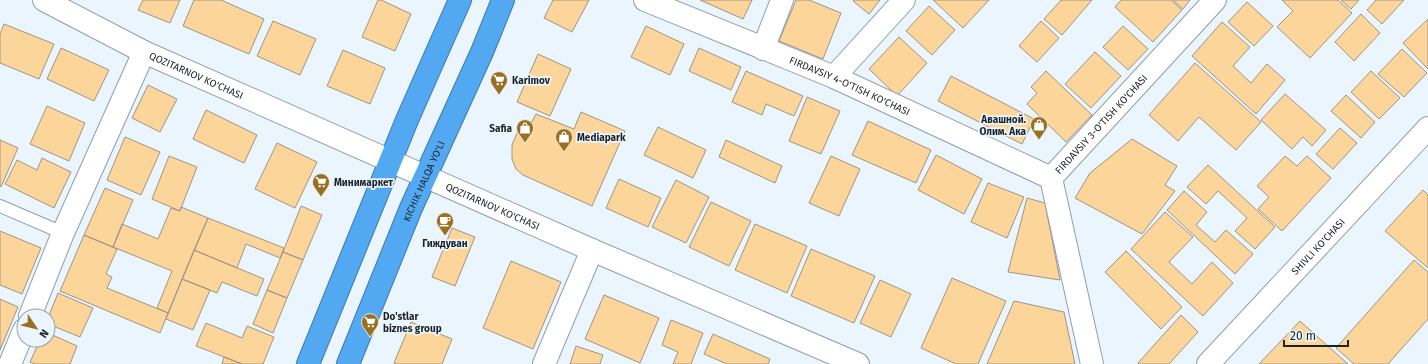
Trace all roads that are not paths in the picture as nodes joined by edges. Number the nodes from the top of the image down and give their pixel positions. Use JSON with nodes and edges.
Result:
{"nodes":[{"id":1,"x":44,"y":0,"type":"edge"},
{"id":2,"x":460,"y":0,"type":"edge"},
{"id":3,"x":503,"y":0,"type":"edge"},
{"id":4,"x":645,"y":0,"type":"edge"},
{"id":5,"x":782,"y":0,"type":"edge"},
{"id":6,"x":904,"y":0,"type":"edge"},
{"id":7,"x":1215,"y":0,"type":"edge"},
{"id":8,"x":763,"y":49,"type":"junction"},
{"id":9,"x":144,"y":52,"type":"junction"},
{"id":10,"x":834,"y":77,"type":"junction"},
{"id":11,"x":1428,"y":128,"type":"edge"},
{"id":12,"x":390,"y":161,"type":"junction"},
{"id":13,"x":425,"y":177,"type":"junction"},
{"id":14,"x":1051,"y":178,"type":"junction"},
{"id":15,"x":0,"y":206,"type":"edge"},
{"id":16,"x":63,"y":232,"type":"junction"},
{"id":17,"x":592,"y":250,"type":"junction"},
{"id":18,"x":33,"y":308,"type":"edge"},
{"id":19,"x":17,"y":348,"type":"edge"},
{"id":20,"x":844,"y":361,"type":"edge"},
{"id":21,"x":10,"y":364,"type":"edge"},
{"id":22,"x":308,"y":364,"type":"edge"},
{"id":23,"x":348,"y":364,"type":"edge"},
{"id":24,"x":544,"y":364,"type":"edge"},
{"id":25,"x":1092,"y":364,"type":"edge"},
{"id":26,"x":1208,"y":364,"type":"edge"}],
"edges":[{"from":1,"to":9,"type":"street","name":"QOZITARNOV KO'CHASI"},
{"from":2,"to":12,"type":"highway"},
{"from":3,"to":13,"type":"highway","name":"KICHIK HALQA YO'LI"},
{"from":4,"to":8,"type":"street","name":"FIRDAVSIY 4-O'TISH KO'CHASI"},
{"from":5,"to":8,"type":"street"},
{"from":6,"to":10,"type":"street"},
{"from":7,"to":14,"type":"street","name":"FIRDAVSIY 3-O'TISH KO'CHASI"},
{"from":8,"to":10,"type":"street","name":"FIRDAVSIY 4-O'TISH KO'CHASI"},
{"from":9,"to":12,"type":"street","name":"QOZITARNOV KO'CHASI"},
{"from":9,"to":16,"type":"street"},
{"from":10,"to":14,"type":"street","name":"FIRDAVSIY 4-O'TISH KO'CHASI"},
{"from":11,"to":26,"type":"street","name":"SHIVLI KO'CHASI"},
{"from":12,"to":13,"type":"street","name":"QOZITARNOV KO'CHASI"},
{"from":12,"to":22,"type":"highway"},
{"from":13,"to":17,"type":"street","name":"QOZITARNOV KO'CHASI"},
{"from":13,"to":23,"type":"highway","name":"KICHIK HALQA YO'LI"},
{"from":14,"to":25,"type":"street","name":"FIRDAVSIY 3-O'TISH KO'CHASI"},
{"from":15,"to":16,"type":"lane"},
{"from":16,"to":18,"type":"street"},
{"from":17,"to":20,"type":"street","name":"QOZITARNOV KO'CHASI"},
{"from":17,"to":24,"type":"street"},
{"from":19,"to":21,"type":"street"}]}
